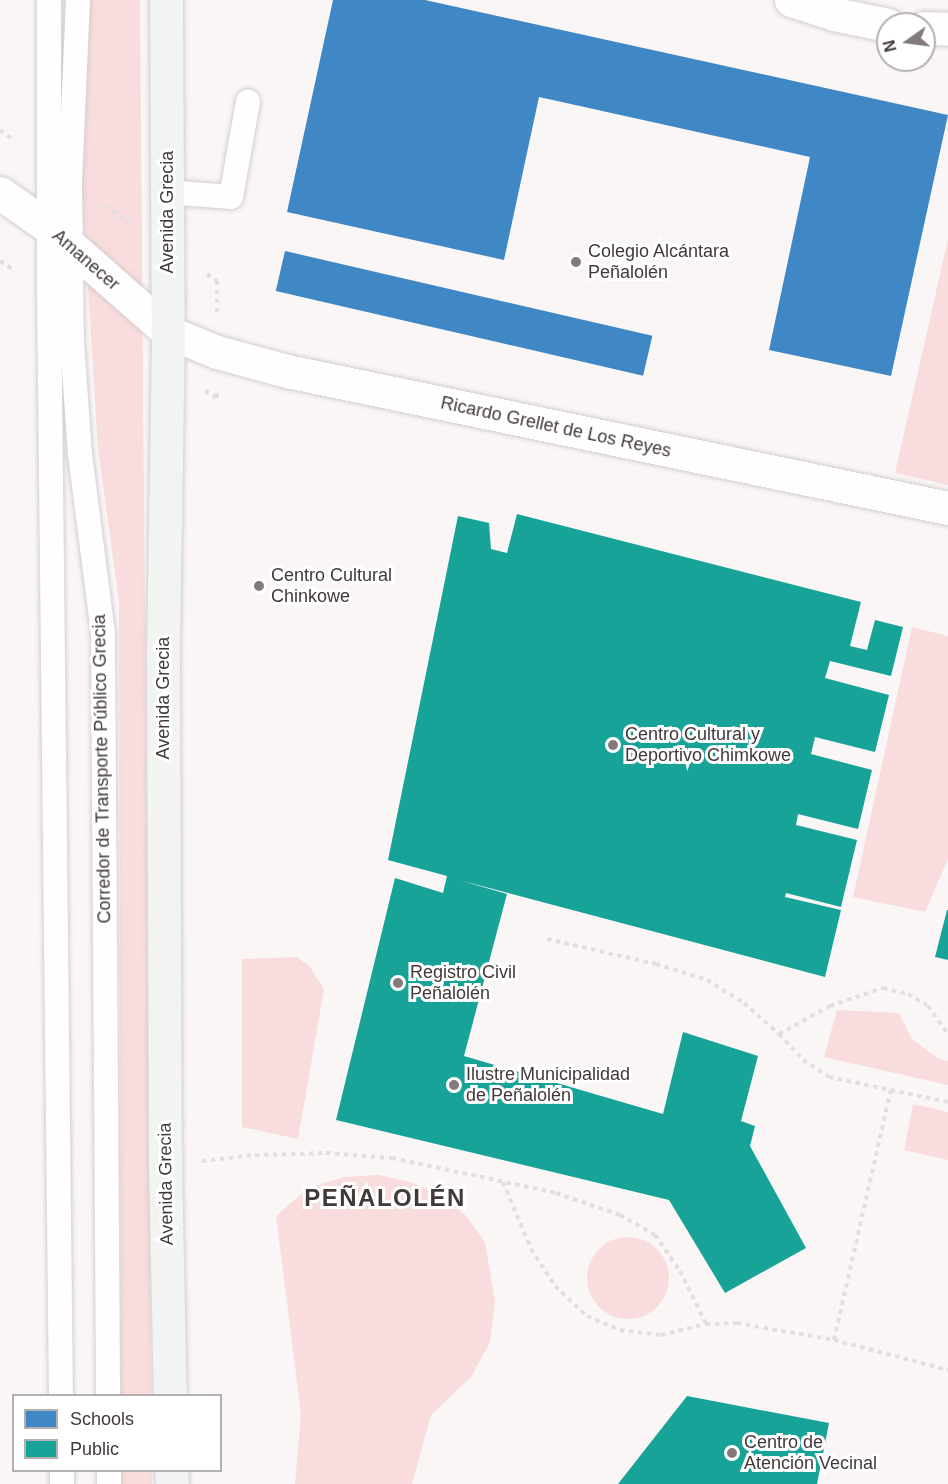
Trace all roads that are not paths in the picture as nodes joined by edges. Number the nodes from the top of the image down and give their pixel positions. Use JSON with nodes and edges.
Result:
{"nodes":[{"id":1,"x":50,"y":0,"type":"edge"},
{"id":2,"x":78,"y":0,"type":"edge"},
{"id":3,"x":166,"y":0,"type":"edge"},
{"id":4,"x":791,"y":0,"type":"edge"},
{"id":5,"x":876,"y":23,"type":"edge"},
{"id":6,"x":249,"y":102,"type":"dead end"},
{"id":7,"x":167,"y":192,"type":"junction"},
{"id":8,"x":0,"y":193,"type":"edge"},
{"id":9,"x":60,"y":238,"type":"junction"},
{"id":10,"x":168,"y":332,"type":"junction"},
{"id":11,"x":948,"y":508,"type":"edge"},
{"id":12,"x":61,"y":1394,"type":"edge"},
{"id":13,"x":108,"y":1394,"type":"edge"},
{"id":14,"x":170,"y":1394,"type":"edge"}],
"edges":[{"from":1,"to":9,"type":"lane","name":"Corredor de Transporte Público Grecia"},
{"from":2,"to":9,"type":"lane","name":"Corredor de Transporte Público Grecia"},
{"from":3,"to":7,"type":"main road","name":"Avenida Grecia"},
{"from":4,"to":5,"type":"street"},
{"from":6,"to":7,"type":"lane"},
{"from":7,"to":10,"type":"main road","name":"Avenida Grecia"},
{"from":8,"to":9,"type":"street","name":"Amanecer"},
{"from":9,"to":10,"type":"street","name":"Amanecer"},
{"from":9,"to":12,"type":"lane","name":"Corredor de Transporte Público Grecia"},
{"from":9,"to":13,"type":"lane","name":"Corredor de Transporte Público Grecia"},
{"from":10,"to":11,"type":"street","name":"Ricardo Grellet de Los Reyes"},
{"from":10,"to":14,"type":"main road","name":"Avenida Grecia"}]}
